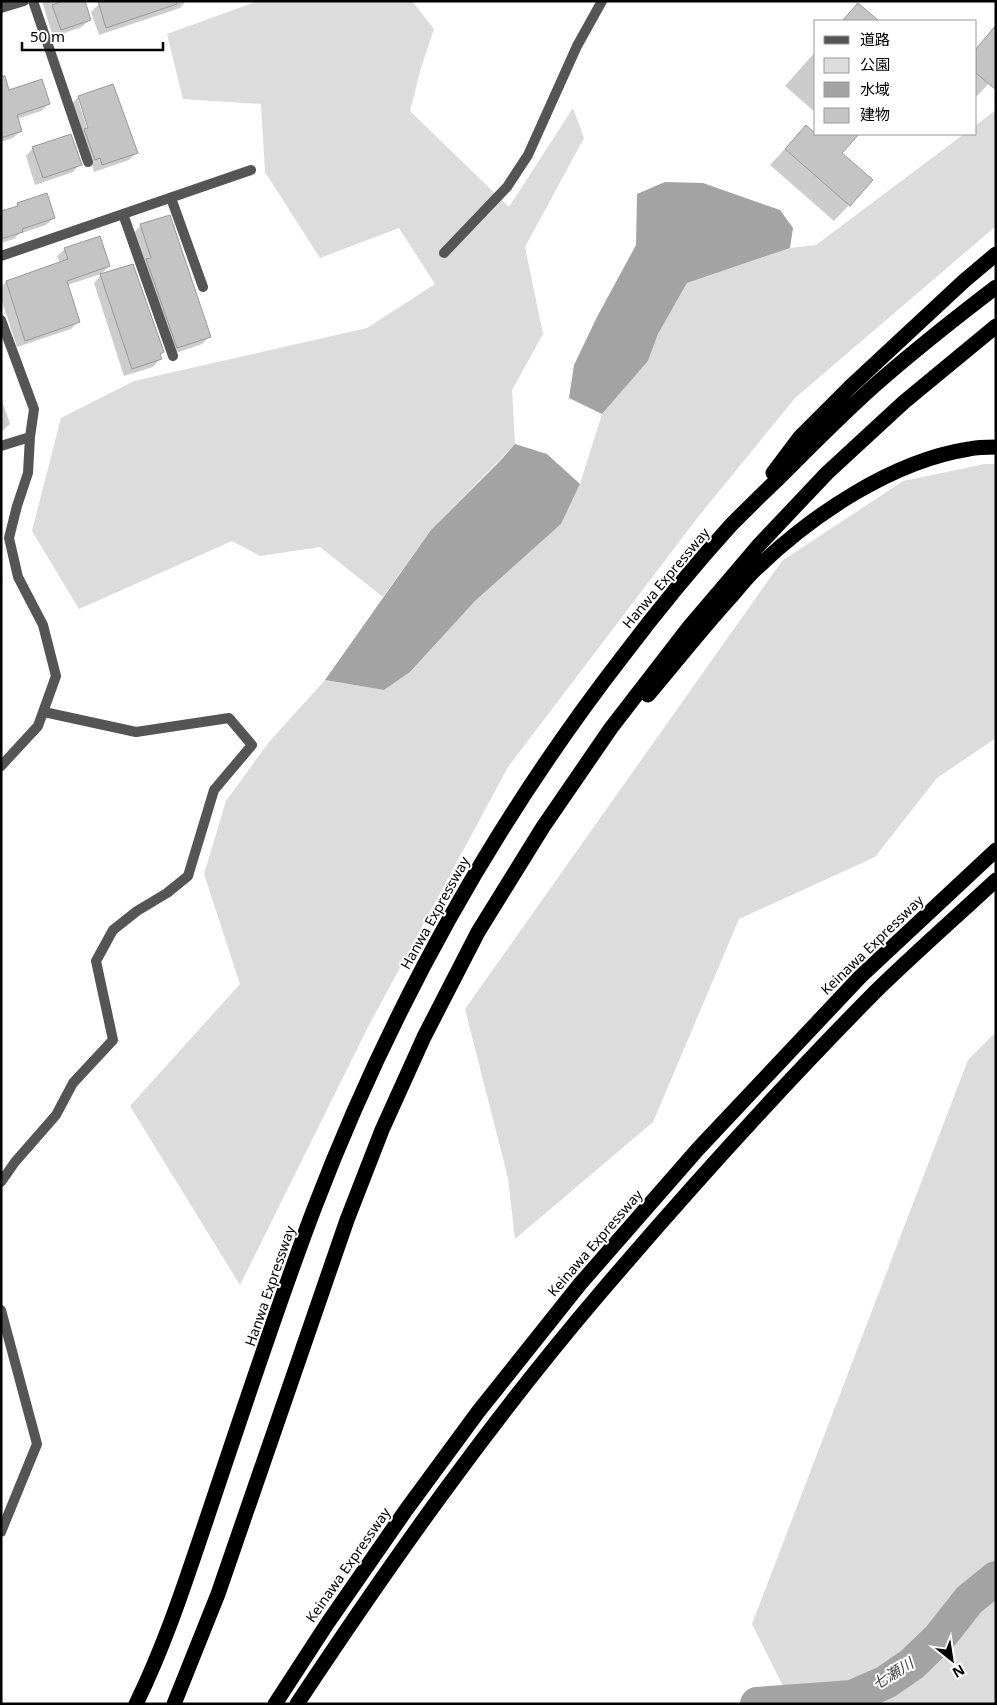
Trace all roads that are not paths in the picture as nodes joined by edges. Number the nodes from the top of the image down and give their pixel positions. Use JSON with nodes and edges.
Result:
{"nodes":[{"id":1,"x":24,"y":1,"type":"edge"},
{"id":2,"x":33,"y":1,"type":"edge"},
{"id":3,"x":602,"y":1,"type":"edge"},
{"id":4,"x":1,"y":8,"type":"edge"},
{"id":5,"x":88,"y":162,"type":"dead end"},
{"id":6,"x":251,"y":170,"type":"dead end"},
{"id":7,"x":171,"y":198,"type":"junction"},
{"id":8,"x":123,"y":214,"type":"junction"},
{"id":9,"x":444,"y":253,"type":"dead end"},
{"id":10,"x":996,"y":254,"type":"edge"},
{"id":11,"x":1,"y":256,"type":"edge"},
{"id":12,"x":203,"y":287,"type":"dead end"},
{"id":13,"x":996,"y":287,"type":"edge"},
{"id":14,"x":1,"y":320,"type":"edge"},
{"id":15,"x":996,"y":326,"type":"edge"},
{"id":16,"x":173,"y":356,"type":"dead end"},
{"id":17,"x":30,"y":437,"type":"junction"},
{"id":18,"x":1,"y":446,"type":"edge"},
{"id":19,"x":996,"y":447,"type":"edge"},
{"id":20,"x":732,"y":525,"type":"junction"},
{"id":21,"x":44,"y":712,"type":"junction"},
{"id":22,"x":1,"y":766,"type":"edge"},
{"id":23,"x":996,"y":850,"type":"edge"},
{"id":24,"x":996,"y":880,"type":"edge"},
{"id":25,"x":478,"y":932,"type":"junction"},
{"id":26,"x":1,"y":1182,"type":"edge"},
{"id":27,"x":1,"y":1310,"type":"edge"},
{"id":28,"x":1,"y":1532,"type":"edge"},
{"id":29,"x":136,"y":1704,"type":"edge"},
{"id":30,"x":174,"y":1704,"type":"edge"},
{"id":31,"x":275,"y":1704,"type":"edge"},
{"id":32,"x":297,"y":1704,"type":"edge"}],
"edges":[{"from":1,"to":4,"type":"street"},
{"from":2,"to":5,"type":"street"},
{"from":3,"to":9,"type":"street"},
{"from":6,"to":7,"type":"street"},
{"from":7,"to":8,"type":"street"},
{"from":7,"to":12,"type":"street"},
{"from":8,"to":11,"type":"street"},
{"from":8,"to":16,"type":"street"},
{"from":10,"to":20,"type":"highway"},
{"from":13,"to":20,"type":"highway","name":"Hanwa Expressway"},
{"from":14,"to":17,"type":"street"},
{"from":15,"to":25,"type":"highway"},
{"from":17,"to":18,"type":"street"},
{"from":17,"to":21,"type":"street"},
{"from":19,"to":25,"type":"highway"},
{"from":20,"to":29,"type":"highway","name":"Hanwa Expressway"},
{"from":21,"to":22,"type":"street"},
{"from":21,"to":26,"type":"street"},
{"from":23,"to":31,"type":"highway","name":"Keinawa Expressway"},
{"from":24,"to":32,"type":"highway"},
{"from":25,"to":30,"type":"highway"},
{"from":27,"to":28,"type":"street"}]}
